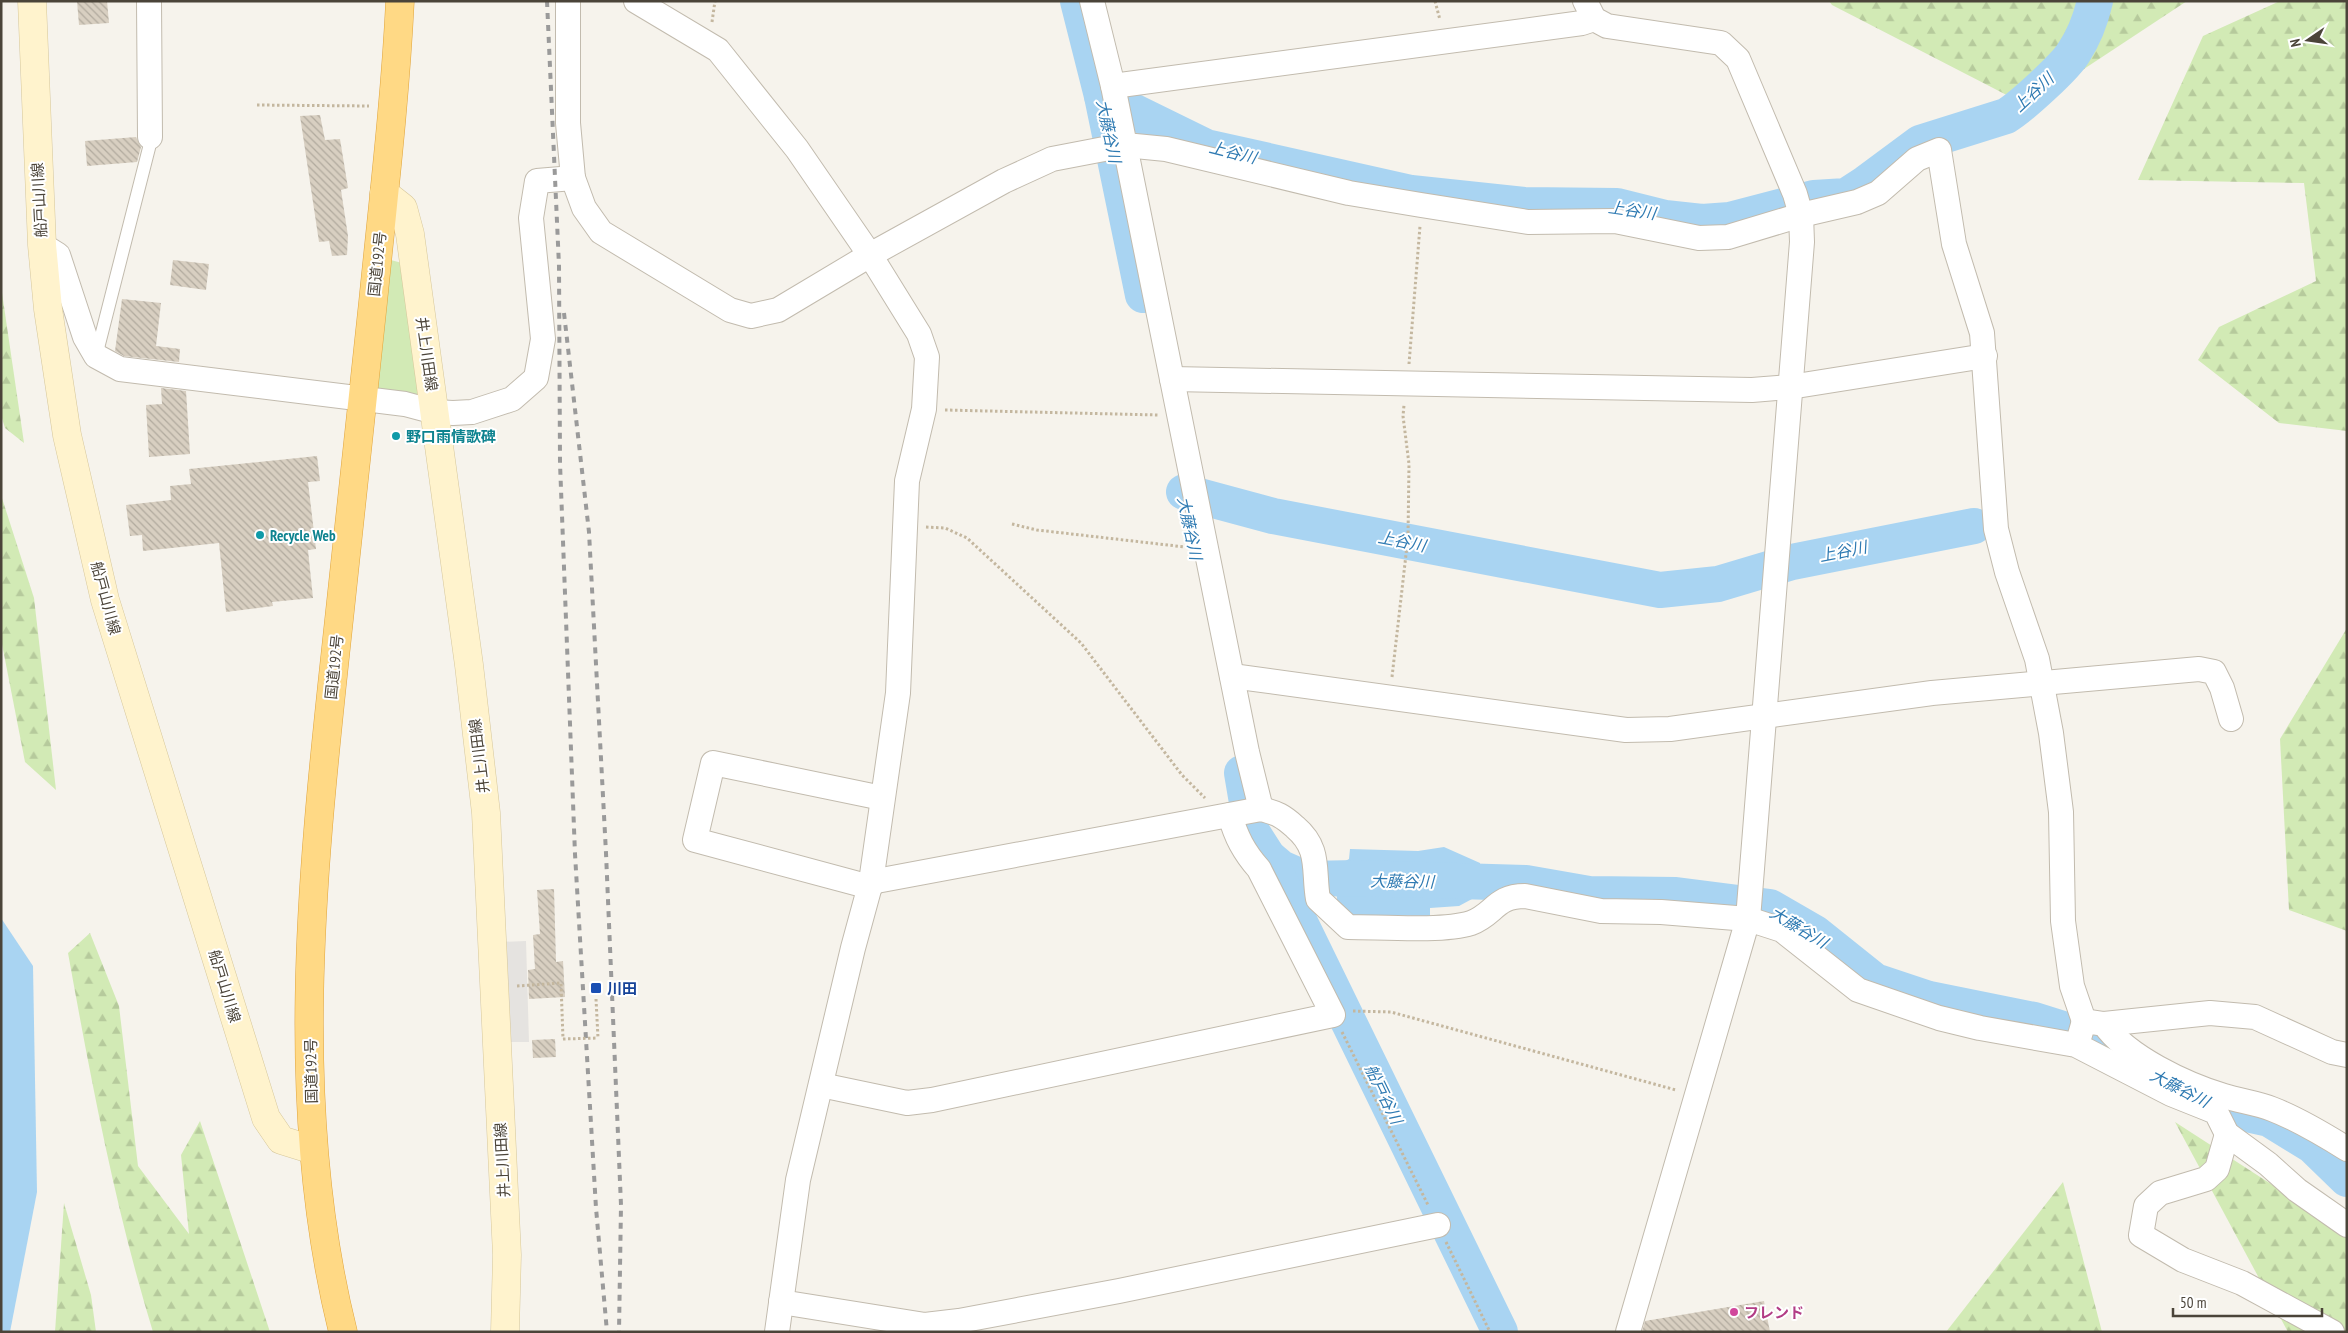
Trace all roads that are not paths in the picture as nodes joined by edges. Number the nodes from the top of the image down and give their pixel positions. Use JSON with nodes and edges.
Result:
{"nodes":[{"id":1,"x":32,"y":1,"type":"edge"},
{"id":2,"x":149,"y":1,"type":"edge"},
{"id":3,"x":400,"y":1,"type":"edge"},
{"id":4,"x":568,"y":1,"type":"edge"},
{"id":5,"x":636,"y":1,"type":"edge"},
{"id":6,"x":1092,"y":1,"type":"edge"},
{"id":7,"x":1589,"y":10,"type":"edge"},
{"id":8,"x":1116,"y":99,"type":"junction"},
{"id":9,"x":150,"y":137,"type":"joint"},
{"id":10,"x":1116,"y":146,"type":"junction"},
{"id":11,"x":573,"y":178,"type":"junction"},
{"id":12,"x":384,"y":193,"type":"junction"},
{"id":13,"x":1799,"y":206,"type":"junction"},
{"id":14,"x":42,"y":245,"type":"junction"},
{"id":15,"x":870,"y":255,"type":"junction"},
{"id":16,"x":96,"y":356,"type":"junction"},
{"id":17,"x":1985,"y":356,"type":"junction"},
{"id":18,"x":1172,"y":380,"type":"junction"},
{"id":19,"x":1790,"y":387,"type":"junction"},
{"id":20,"x":362,"y":399,"type":"junction"},
{"id":21,"x":435,"y":412,"type":"junction"},
{"id":22,"x":1232,"y":676,"type":"junction"},
{"id":23,"x":2042,"y":682,"type":"junction"},
{"id":24,"x":1765,"y":715,"type":"junction"},
{"id":25,"x":2231,"y":719,"type":"dead end"},
{"id":26,"x":882,"y":798,"type":"junction"},
{"id":27,"x":1247,"y":811,"type":"junction"},
{"id":28,"x":870,"y":885,"type":"junction"},
{"id":29,"x":1750,"y":907,"type":"junction"},
{"id":30,"x":2085,"y":1031,"type":"junction"},
{"id":31,"x":2347,"y":1054,"type":"edge"},
{"id":32,"x":821,"y":1085,"type":"junction"},
{"id":33,"x":2226,"y":1134,"type":"junction"},
{"id":34,"x":2347,"y":1149,"type":"edge"},
{"id":35,"x":313,"y":1150,"type":"junction"},
{"id":36,"x":1438,"y":1225,"type":"road end"},
{"id":37,"x":2347,"y":1225,"type":"edge"},
{"id":38,"x":781,"y":1302,"type":"junction"},
{"id":39,"x":343,"y":1332,"type":"edge"},
{"id":40,"x":505,"y":1332,"type":"edge"},
{"id":41,"x":777,"y":1332,"type":"edge"},
{"id":42,"x":1628,"y":1332,"type":"edge"},
{"id":43,"x":2332,"y":1332,"type":"edge"}],
"edges":[{"from":1,"to":14,"type":"main road","name":"船戸山川線"},
{"from":2,"to":9,"type":"street"},
{"from":3,"to":12,"type":"highway","name":"国道192号"},
{"from":4,"to":11,"type":"street"},
{"from":5,"to":15,"type":"street"},
{"from":6,"to":8,"type":"street"},
{"from":7,"to":8,"type":"street"},
{"from":7,"to":13,"type":"street"},
{"from":8,"to":10,"type":"street"},
{"from":9,"to":16,"type":"lane"},
{"from":10,"to":13,"type":"street"},
{"from":10,"to":15,"type":"street"},
{"from":10,"to":18,"type":"street"},
{"from":11,"to":15,"type":"street"},
{"from":11,"to":21,"type":"street"},
{"from":12,"to":20,"type":"highway","name":"国道192号"},
{"from":12,"to":21,"type":"main road","name":"井上川田線"},
{"from":13,"to":17,"type":"street"},
{"from":13,"to":19,"type":"street"},
{"from":14,"to":16,"type":"street"},
{"from":14,"to":35,"type":"main road","name":"船戸山川線"},
{"from":15,"to":26,"type":"street"},
{"from":16,"to":20,"type":"street"},
{"from":17,"to":19,"type":"street"},
{"from":17,"to":23,"type":"street"},
{"from":18,"to":19,"type":"street"},
{"from":18,"to":22,"type":"street"},
{"from":19,"to":24,"type":"street"},
{"from":20,"to":21,"type":"street"},
{"from":20,"to":35,"type":"highway","name":"国道192号"},
{"from":21,"to":40,"type":"main road","name":"井上川田線"},
{"from":22,"to":24,"type":"street"},
{"from":22,"to":27,"type":"street"},
{"from":23,"to":24,"type":"street"},
{"from":23,"to":25,"type":"street"},
{"from":23,"to":30,"type":"street"},
{"from":24,"to":29,"type":"street"},
{"from":26,"to":28,"type":"street"},
{"from":26,"to":28,"type":"street"},
{"from":27,"to":28,"type":"street"},
{"from":27,"to":29,"type":"street"},
{"from":27,"to":32,"type":"street"},
{"from":28,"to":32,"type":"street"},
{"from":29,"to":30,"type":"street"},
{"from":29,"to":42,"type":"street"},
{"from":30,"to":31,"type":"street"},
{"from":30,"to":33,"type":"street"},
{"from":30,"to":34,"type":"street"},
{"from":32,"to":38,"type":"street"},
{"from":33,"to":37,"type":"street"},
{"from":33,"to":43,"type":"street"},
{"from":35,"to":39,"type":"highway","name":"国道192号"},
{"from":36,"to":38,"type":"street"},
{"from":38,"to":41,"type":"street"}]}
